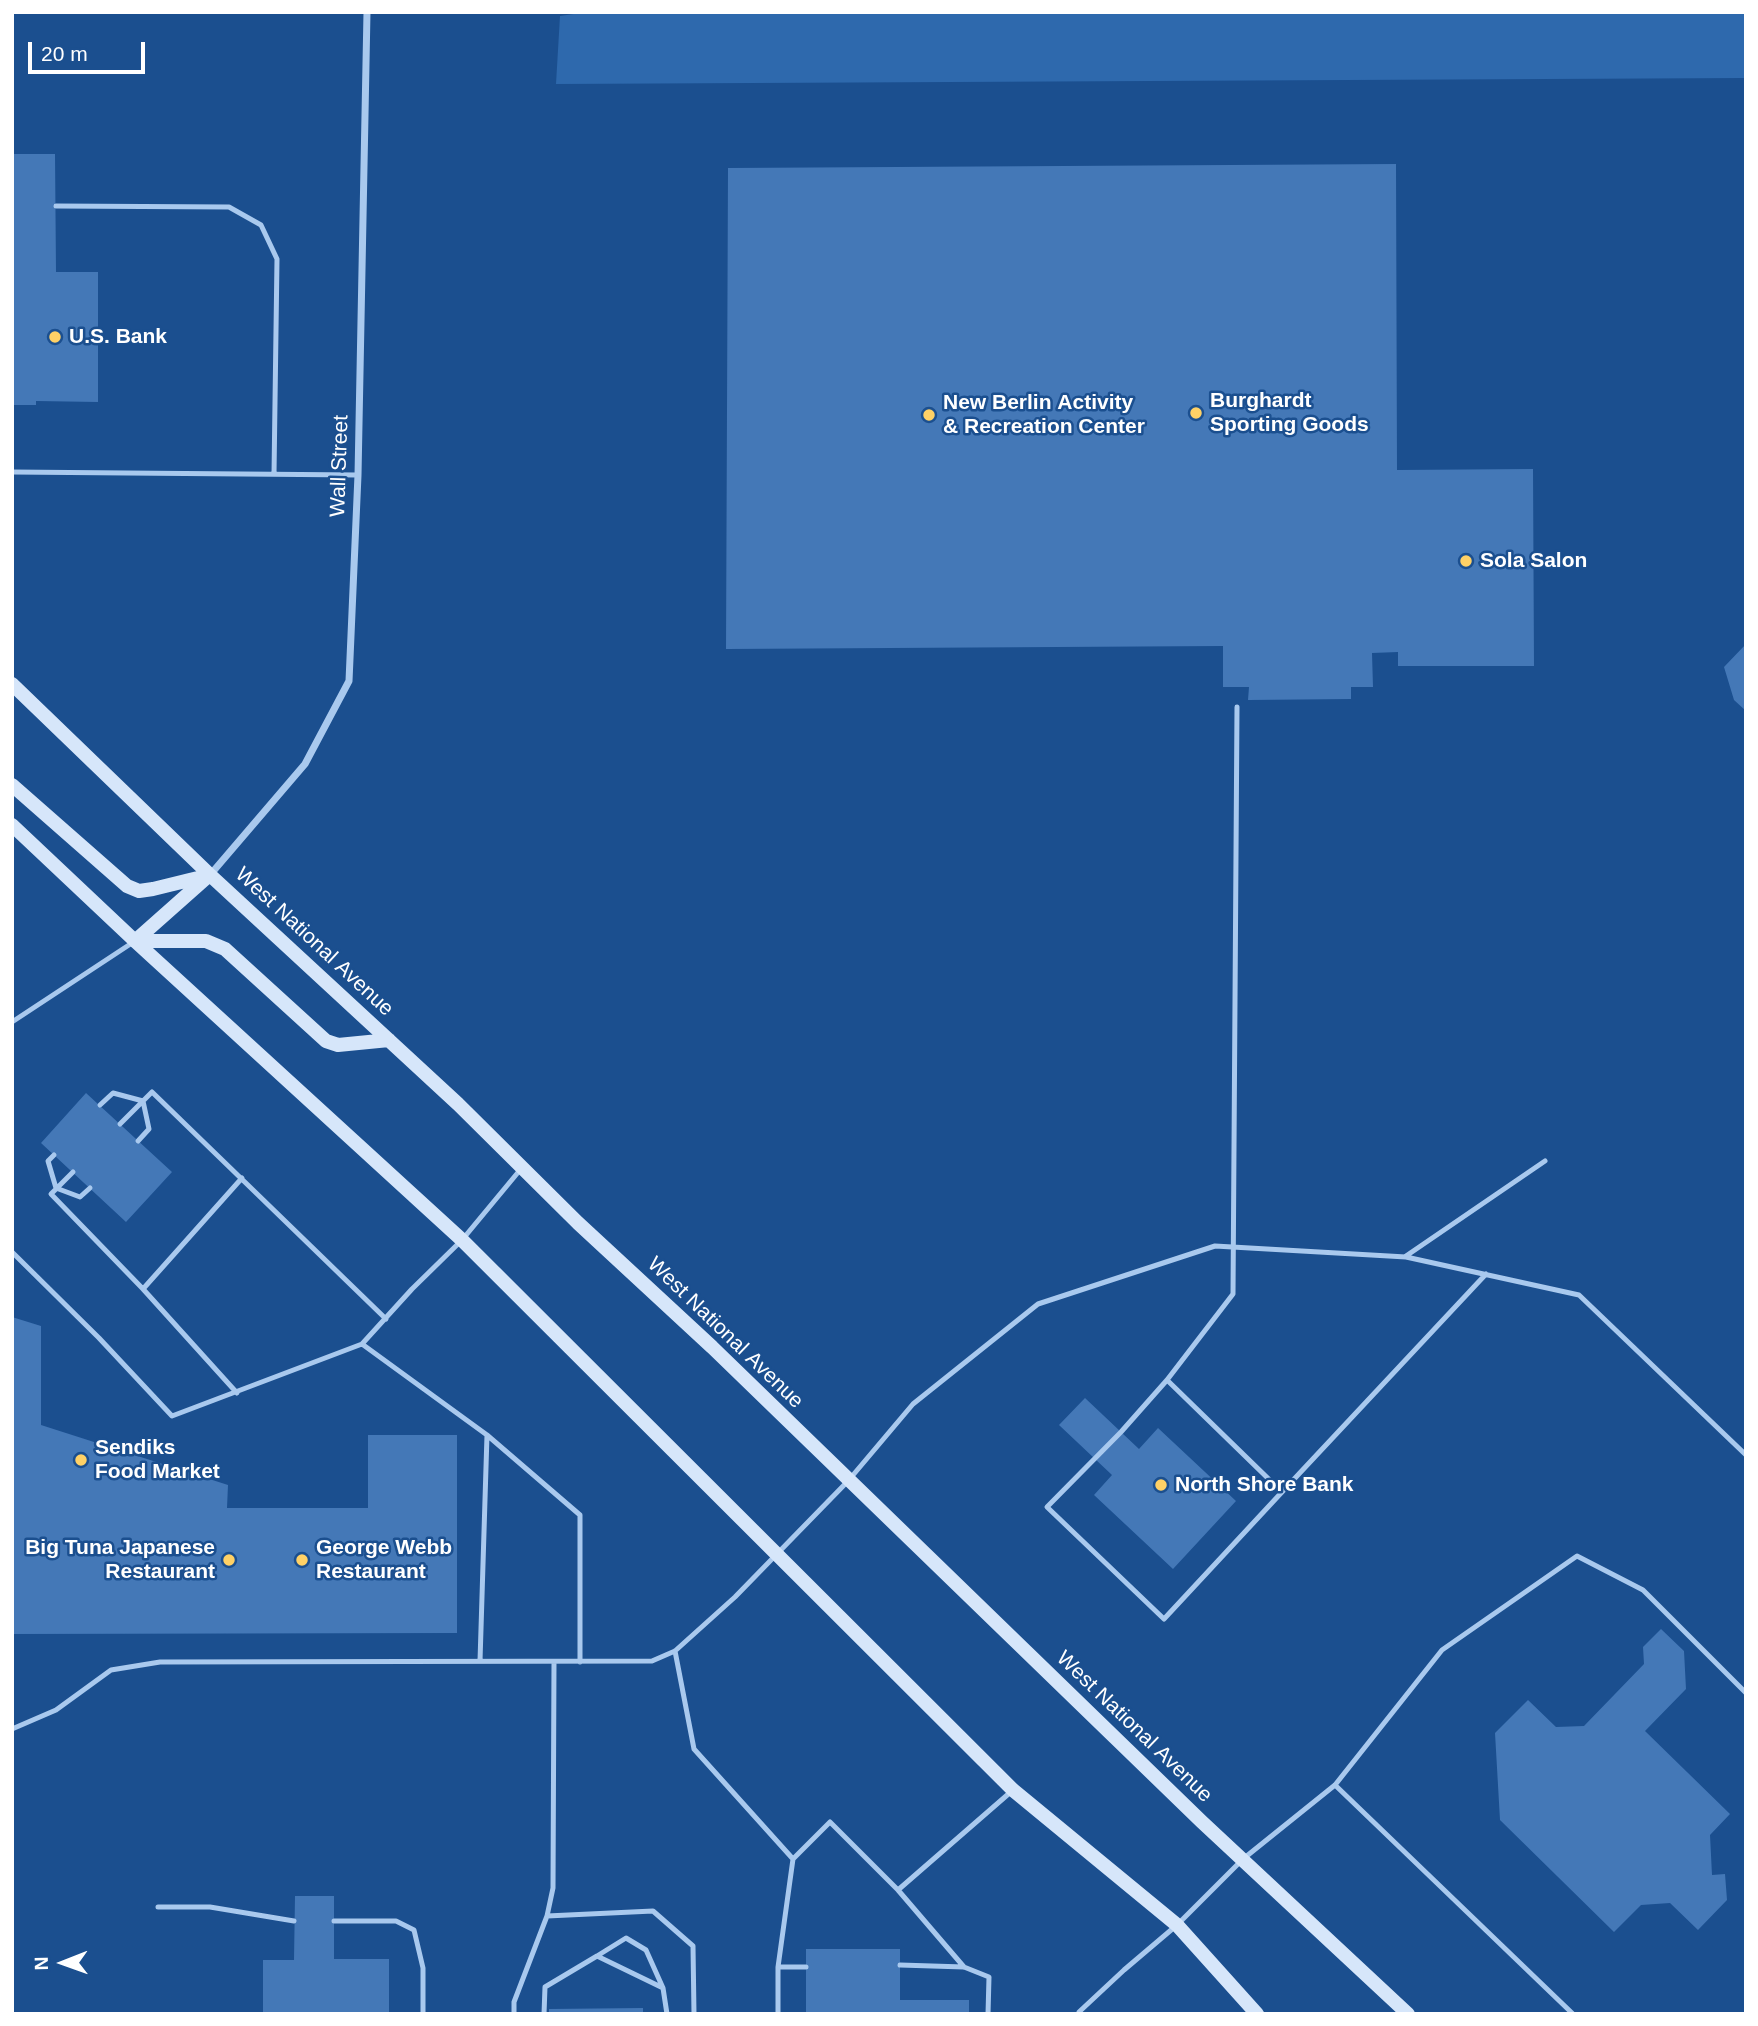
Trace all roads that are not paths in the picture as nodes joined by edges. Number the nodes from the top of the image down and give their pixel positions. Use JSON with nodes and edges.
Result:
{"nodes":[{"id":1,"x":367,"y":12,"type":"edge"},
{"id":2,"x":56,"y":206,"type":"dead end"},
{"id":3,"x":12,"y":472,"type":"edge"},
{"id":4,"x":274,"y":474,"type":"junction"},
{"id":5,"x":358,"y":474,"type":"junction"},
{"id":6,"x":12,"y":684,"type":"edge"},
{"id":7,"x":1237,"y":707,"type":"dead end"},
{"id":8,"x":12,"y":785,"type":"edge"},
{"id":9,"x":12,"y":825,"type":"edge"},
{"id":10,"x":210,"y":875,"type":"junction"},
{"id":11,"x":135,"y":942,"type":"junction"},
{"id":12,"x":12,"y":1022,"type":"edge"},
{"id":13,"x":389,"y":1040,"type":"junction"},
{"id":14,"x":143,"y":1101,"type":"junction"},
{"id":15,"x":100,"y":1105,"type":"dead end"},
{"id":16,"x":120,"y":1124,"type":"dead end"},
{"id":17,"x":138,"y":1141,"type":"dead end"},
{"id":18,"x":54,"y":1155,"type":"dead end"},
{"id":19,"x":1545,"y":1161,"type":"dead end"},
{"id":20,"x":522,"y":1167,"type":"junction"},
{"id":21,"x":73,"y":1172,"type":"dead end"},
{"id":22,"x":242,"y":1178,"type":"junction"},
{"id":23,"x":56,"y":1188,"type":"junction"},
{"id":24,"x":90,"y":1188,"type":"dead end"},
{"id":25,"x":462,"y":1240,"type":"junction"},
{"id":26,"x":1233,"y":1247,"type":"junction"},
{"id":27,"x":12,"y":1252,"type":"edge"},
{"id":28,"x":1406,"y":1257,"type":"junction"},
{"id":29,"x":1486,"y":1275,"type":"junction"},
{"id":30,"x":143,"y":1289,"type":"junction"},
{"id":31,"x":386,"y":1318,"type":"junction"},
{"id":32,"x":362,"y":1344,"type":"junction"},
{"id":33,"x":1167,"y":1380,"type":"junction"},
{"id":34,"x":237,"y":1393,"type":"junction"},
{"id":35,"x":487,"y":1435,"type":"junction"},
{"id":36,"x":1746,"y":1455,"type":"edge"},
{"id":37,"x":848,"y":1481,"type":"junction"},
{"id":38,"x":1282,"y":1492,"type":"junction"},
{"id":39,"x":777,"y":1555,"type":"junction"},
{"id":40,"x":675,"y":1651,"type":"junction"},
{"id":41,"x":480,"y":1661,"type":"junction"},
{"id":42,"x":554,"y":1662,"type":"junction"},
{"id":43,"x":580,"y":1662,"type":"junction"},
{"id":44,"x":1746,"y":1693,"type":"edge"},
{"id":45,"x":12,"y":1729,"type":"edge"},
{"id":46,"x":1335,"y":1785,"type":"junction"},
{"id":47,"x":1013,"y":1790,"type":"junction"},
{"id":48,"x":1242,"y":1859,"type":"junction"},
{"id":49,"x":793,"y":1860,"type":"junction"},
{"id":50,"x":898,"y":1890,"type":"junction"},
{"id":51,"x":158,"y":1907,"type":"dead end"},
{"id":52,"x":547,"y":1916,"type":"junction"},
{"id":53,"x":294,"y":1921,"type":"dead end"},
{"id":54,"x":334,"y":1921,"type":"dead end"},
{"id":55,"x":1177,"y":1925,"type":"junction"},
{"id":56,"x":597,"y":1956,"type":"junction"},
{"id":57,"x":900,"y":1965,"type":"dead end"},
{"id":58,"x":778,"y":1967,"type":"junction"},
{"id":59,"x":806,"y":1967,"type":"dead end"},
{"id":60,"x":964,"y":1967,"type":"junction"},
{"id":61,"x":663,"y":1988,"type":"junction"},
{"id":62,"x":423,"y":2014,"type":"edge"},
{"id":63,"x":514,"y":2014,"type":"edge"},
{"id":64,"x":544,"y":2014,"type":"edge"},
{"id":65,"x":667,"y":2014,"type":"edge"},
{"id":66,"x":694,"y":2014,"type":"edge"},
{"id":67,"x":778,"y":2014,"type":"edge"},
{"id":68,"x":988,"y":2014,"type":"edge"},
{"id":69,"x":1079,"y":2014,"type":"edge"},
{"id":70,"x":1257,"y":2014,"type":"edge"},
{"id":71,"x":1408,"y":2014,"type":"edge"},
{"id":72,"x":1573,"y":2014,"type":"edge"}],
"edges":[{"from":1,"to":5,"type":"street","name":"Wall Street"},
{"from":2,"to":4,"type":"lane"},
{"from":3,"to":4,"type":"lane"},
{"from":4,"to":5,"type":"lane"},
{"from":5,"to":10,"type":"street","name":"Wall Street"},
{"from":6,"to":10,"type":"main road","name":"West National Avenue"},
{"from":7,"to":26,"type":"lane"},
{"from":8,"to":10,"type":"main road"},
{"from":9,"to":11,"type":"main road"},
{"from":10,"to":11,"type":"main road"},
{"from":10,"to":13,"type":"main road","name":"West National Avenue"},
{"from":11,"to":12,"type":"lane"},
{"from":11,"to":13,"type":"main road"},
{"from":11,"to":25,"type":"main road"},
{"from":13,"to":20,"type":"main road","name":"West National Avenue"},
{"from":14,"to":15,"type":"lane"},
{"from":14,"to":16,"type":"lane"},
{"from":14,"to":17,"type":"lane"},
{"from":14,"to":22,"type":"lane"},
{"from":18,"to":23,"type":"lane"},
{"from":19,"to":28,"type":"lane"},
{"from":20,"to":25,"type":"lane"},
{"from":20,"to":37,"type":"main road","name":"West National Avenue"},
{"from":21,"to":23,"type":"lane"},
{"from":22,"to":30,"type":"lane"},
{"from":22,"to":31,"type":"lane"},
{"from":23,"to":24,"type":"lane"},
{"from":23,"to":30,"type":"lane"},
{"from":25,"to":31,"type":"lane"},
{"from":25,"to":39,"type":"main road"},
{"from":26,"to":28,"type":"lane"},
{"from":26,"to":33,"type":"lane"},
{"from":26,"to":37,"type":"lane"},
{"from":27,"to":34,"type":"lane"},
{"from":28,"to":29,"type":"lane"},
{"from":29,"to":36,"type":"lane"},
{"from":29,"to":38,"type":"lane"},
{"from":30,"to":34,"type":"lane"},
{"from":31,"to":32,"type":"lane"},
{"from":32,"to":34,"type":"lane"},
{"from":32,"to":35,"type":"lane"},
{"from":33,"to":38,"type":"lane"},
{"from":33,"to":38,"type":"lane"},
{"from":35,"to":41,"type":"lane"},
{"from":35,"to":43,"type":"lane"},
{"from":37,"to":39,"type":"lane"},
{"from":37,"to":48,"type":"main road","name":"West National Avenue"},
{"from":39,"to":40,"type":"lane"},
{"from":39,"to":47,"type":"main road"},
{"from":40,"to":43,"type":"lane"},
{"from":40,"to":49,"type":"lane"},
{"from":41,"to":42,"type":"lane"},
{"from":41,"to":45,"type":"lane"},
{"from":42,"to":43,"type":"lane"},
{"from":42,"to":52,"type":"lane"},
{"from":44,"to":46,"type":"lane"},
{"from":46,"to":48,"type":"lane"},
{"from":46,"to":72,"type":"lane"},
{"from":47,"to":50,"type":"lane"},
{"from":47,"to":55,"type":"main road"},
{"from":48,"to":55,"type":"lane"},
{"from":48,"to":71,"type":"main road","name":"West National Avenue"},
{"from":49,"to":50,"type":"lane"},
{"from":49,"to":58,"type":"lane"},
{"from":50,"to":60,"type":"lane"},
{"from":51,"to":53,"type":"lane"},
{"from":52,"to":63,"type":"lane"},
{"from":52,"to":66,"type":"lane"},
{"from":54,"to":62,"type":"lane"},
{"from":55,"to":69,"type":"lane"},
{"from":55,"to":70,"type":"main road"},
{"from":56,"to":61,"type":"lane"},
{"from":56,"to":61,"type":"lane"},
{"from":56,"to":64,"type":"lane"},
{"from":57,"to":60,"type":"lane"},
{"from":58,"to":59,"type":"lane"},
{"from":58,"to":67,"type":"lane"},
{"from":60,"to":68,"type":"lane"},
{"from":61,"to":65,"type":"lane"}]}
